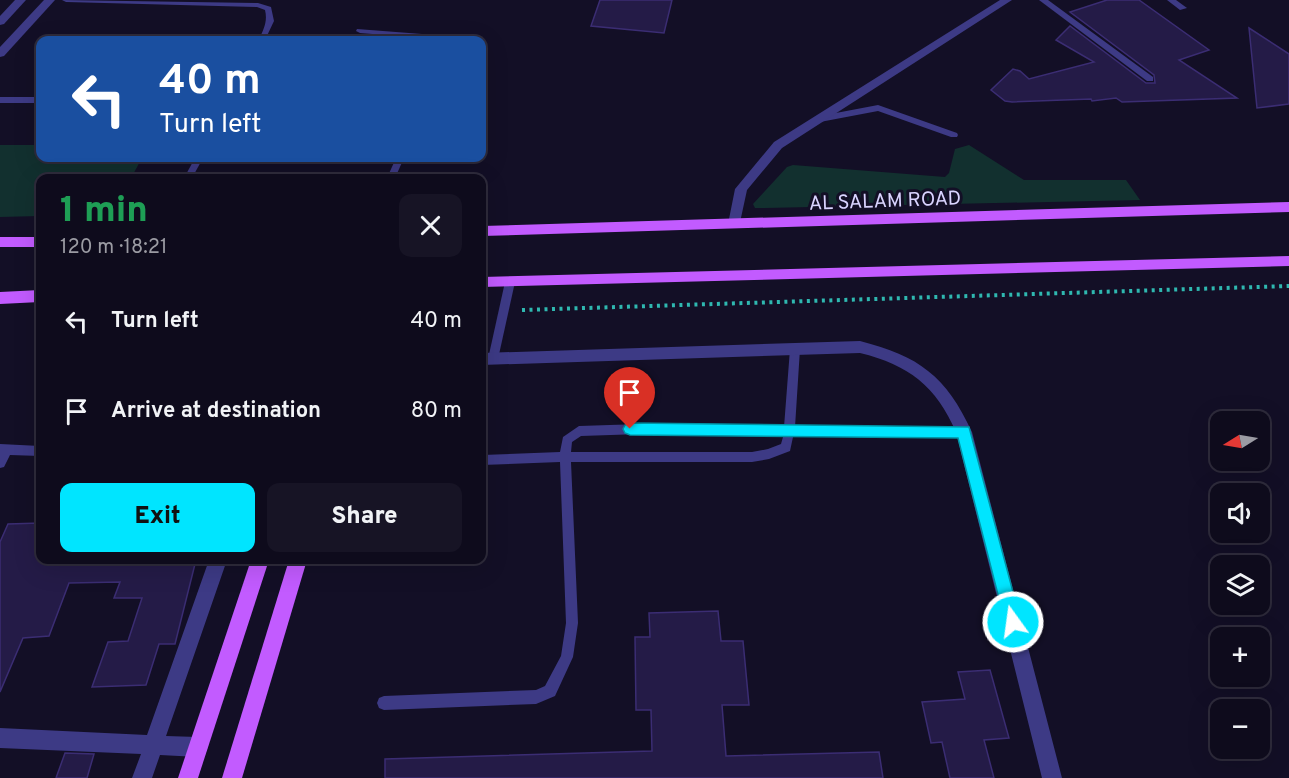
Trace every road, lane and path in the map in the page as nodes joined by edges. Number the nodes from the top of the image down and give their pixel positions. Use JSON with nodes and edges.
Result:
{"nodes":[{"id":1,"x":21,"y":0,"type":"edge"},
{"id":2,"x":50,"y":0,"type":"edge"},
{"id":3,"x":66,"y":0,"type":"edge"},
{"id":4,"x":1007,"y":0,"type":"edge"},
{"id":5,"x":1043,"y":0,"type":"edge"},
{"id":6,"x":1171,"y":0,"type":"edge"},
{"id":7,"x":1183,"y":8,"type":"dead end"},
{"id":8,"x":0,"y":22,"type":"edge"},
{"id":9,"x":360,"y":31,"type":"dead end"},
{"id":10,"x":264,"y":36,"type":"edge"},
{"id":11,"x":422,"y":36,"type":"edge"},
{"id":12,"x":0,"y":54,"type":"edge"},
{"id":13,"x":1150,"y":79,"type":"dead end"},
{"id":14,"x":0,"y":100,"type":"edge"},
{"id":15,"x":36,"y":100,"type":"edge"},
{"id":16,"x":820,"y":119,"type":"junction"},
{"id":17,"x":954,"y":135,"type":"dead end"},
{"id":18,"x":1289,"y":207,"type":"edge"},
{"id":19,"x":734,"y":224,"type":"junction"},
{"id":20,"x":486,"y":231,"type":"edge"},
{"id":21,"x":0,"y":242,"type":"edge"},
{"id":22,"x":36,"y":242,"type":"edge"},
{"id":23,"x":1289,"y":261,"type":"edge"},
{"id":24,"x":486,"y":282,"type":"edge"},
{"id":25,"x":510,"y":282,"type":"junction"},
{"id":26,"x":1289,"y":286,"type":"edge"},
{"id":27,"x":36,"y":296,"type":"edge"},
{"id":28,"x":0,"y":297,"type":"edge"},
{"id":29,"x":504,"y":311,"type":"junction"},
{"id":30,"x":795,"y":349,"type":"junction"},
{"id":31,"x":488,"y":359,"type":"edge"},
{"id":32,"x":789,"y":432,"type":"junction"},
{"id":33,"x":964,"y":432,"type":"junction"},
{"id":34,"x":3,"y":449,"type":"edge"},
{"id":35,"x":36,"y":451,"type":"edge"},
{"id":36,"x":565,"y":457,"type":"junction"},
{"id":37,"x":486,"y":460,"type":"edge"},
{"id":38,"x":0,"y":463,"type":"edge"},
{"id":39,"x":217,"y":564,"type":"edge"},
{"id":40,"x":259,"y":564,"type":"edge"},
{"id":41,"x":297,"y":564,"type":"edge"},
{"id":42,"x":384,"y":703,"type":"dead end"},
{"id":43,"x":0,"y":738,"type":"edge"},
{"id":44,"x":154,"y":745,"type":"junction"},
{"id":45,"x":198,"y":747,"type":"junction"},
{"id":46,"x":142,"y":778,"type":"edge"},
{"id":47,"x":188,"y":778,"type":"edge"},
{"id":48,"x":232,"y":778,"type":"edge"},
{"id":49,"x":1052,"y":778,"type":"edge"}],
"edges":[{"from":1,"to":8,"type":"street"},
{"from":2,"to":12,"type":"street"},
{"from":3,"to":10,"type":"lane"},
{"from":4,"to":16,"type":"street"},
{"from":5,"to":13,"type":"lane"},
{"from":6,"to":7,"type":"lane"},
{"from":9,"to":11,"type":"lane"},
{"from":14,"to":15,"type":"lane"},
{"from":16,"to":17,"type":"lane"},
{"from":16,"to":19,"type":"street"},
{"from":18,"to":19,"type":"main road","name":"AL SALAM ROAD"},
{"from":19,"to":20,"type":"main road","name":"AL SALAM ROAD"},
{"from":21,"to":22,"type":"main road"},
{"from":23,"to":25,"type":"main road"},
{"from":24,"to":25,"type":"main road"},
{"from":25,"to":29,"type":"lane"},
{"from":26,"to":29,"type":"path"},
{"from":27,"to":28,"type":"main road"},
{"from":29,"to":31,"type":"lane"},
{"from":30,"to":31,"type":"street"},
{"from":30,"to":32,"type":"lane"},
{"from":30,"to":33,"type":"street"},
{"from":32,"to":33,"type":"lane"},
{"from":32,"to":36,"type":"lane"},
{"from":32,"to":36,"type":"lane"},
{"from":33,"to":49,"type":"street"},
{"from":34,"to":35,"type":"lane"},
{"from":34,"to":38,"type":"lane"},
{"from":36,"to":37,"type":"lane"},
{"from":36,"to":42,"type":"lane"},
{"from":39,"to":44,"type":"street"},
{"from":40,"to":45,"type":"main road"},
{"from":41,"to":48,"type":"main road"},
{"from":43,"to":44,"type":"street"},
{"from":44,"to":45,"type":"street"},
{"from":44,"to":46,"type":"street"},
{"from":45,"to":47,"type":"main road"}]}
